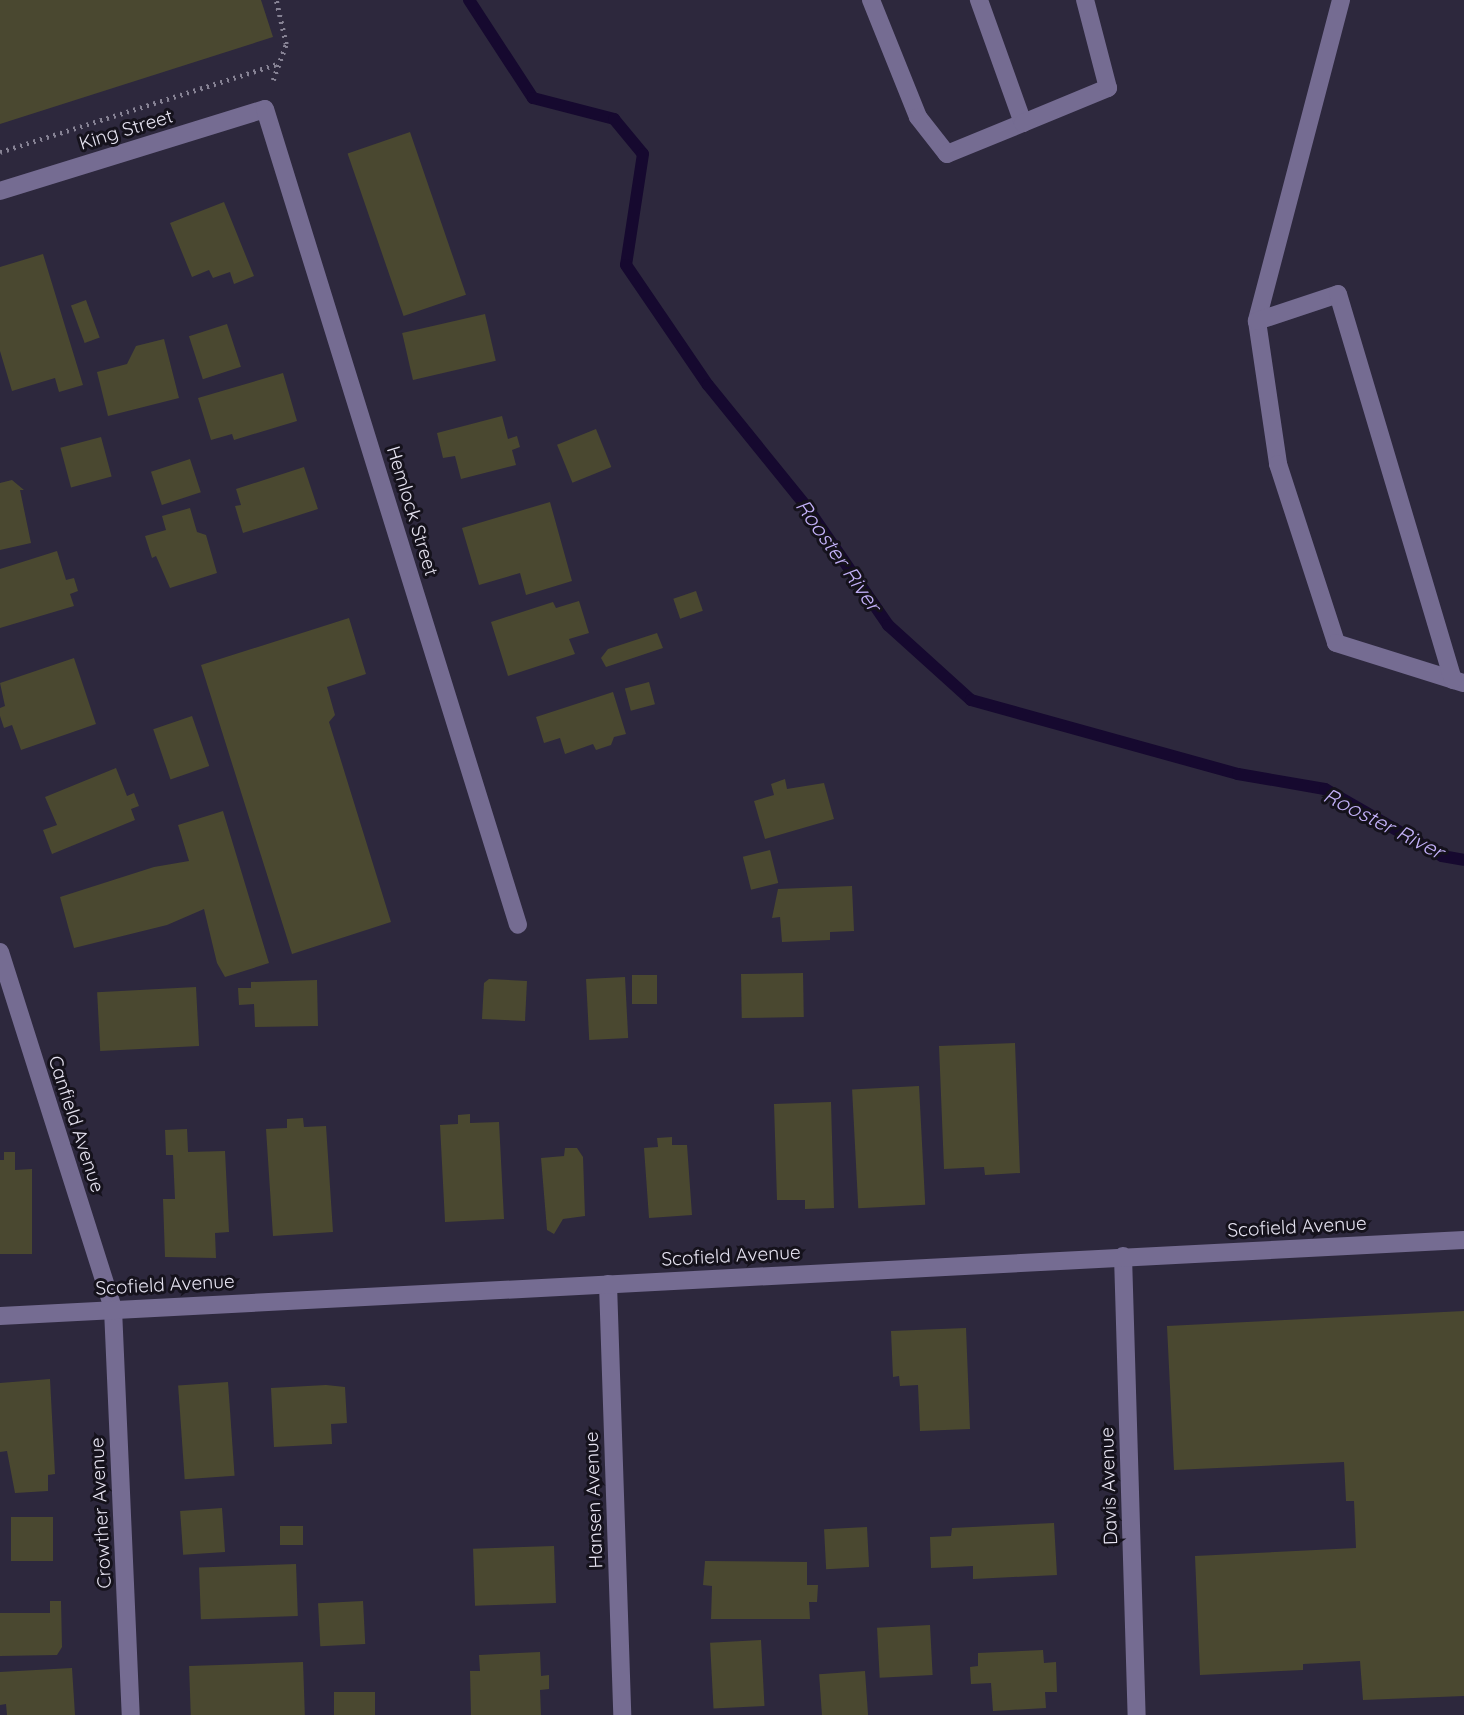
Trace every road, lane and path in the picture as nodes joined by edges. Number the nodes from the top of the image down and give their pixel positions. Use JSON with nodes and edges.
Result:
{"nodes":[{"id":1,"x":276,"y":0,"type":"edge"},
{"id":2,"x":871,"y":0,"type":"edge"},
{"id":3,"x":979,"y":0,"type":"edge"},
{"id":4,"x":1085,"y":0,"type":"edge"},
{"id":5,"x":1341,"y":0,"type":"edge"},
{"id":6,"x":265,"y":109,"type":"joint"},
{"id":7,"x":1023,"y":123,"type":"junction"},
{"id":8,"x":0,"y":152,"type":"edge"},
{"id":9,"x":0,"y":191,"type":"edge"},
{"id":10,"x":1256,"y":321,"type":"junction"},
{"id":11,"x":1459,"y":682,"type":"edge"},
{"id":12,"x":519,"y":925,"type":"dead end"},
{"id":13,"x":0,"y":952,"type":"edge"},
{"id":14,"x":1464,"y":1240,"type":"edge"},
{"id":15,"x":1124,"y":1256,"type":"junction"},
{"id":16,"x":608,"y":1284,"type":"junction"},
{"id":17,"x":113,"y":1308,"type":"junction"},
{"id":18,"x":0,"y":1316,"type":"edge"},
{"id":19,"x":131,"y":1715,"type":"edge"},
{"id":20,"x":622,"y":1715,"type":"edge"},
{"id":21,"x":1137,"y":1715,"type":"edge"}],
"edges":[{"from":1,"to":8,"type":"path"},
{"from":2,"to":7,"type":"street"},
{"from":3,"to":7,"type":"street"},
{"from":4,"to":7,"type":"street"},
{"from":5,"to":10,"type":"street"},
{"from":6,"to":9,"type":"street","name":"King Street"},
{"from":6,"to":12,"type":"street","name":"Hemlock Street"},
{"from":10,"to":11,"type":"street"},
{"from":10,"to":11,"type":"street"},
{"from":13,"to":17,"type":"street","name":"Canfield Avenue"},
{"from":14,"to":15,"type":"street","name":"Scofield Avenue"},
{"from":15,"to":16,"type":"street","name":"Scofield Avenue"},
{"from":15,"to":21,"type":"street","name":"Davis Avenue"},
{"from":16,"to":17,"type":"street","name":"Scofield Avenue"},
{"from":16,"to":20,"type":"street","name":"Hansen Avenue"},
{"from":17,"to":18,"type":"street","name":"Scofield Avenue"},
{"from":17,"to":19,"type":"street","name":"Crowther Avenue"}]}
